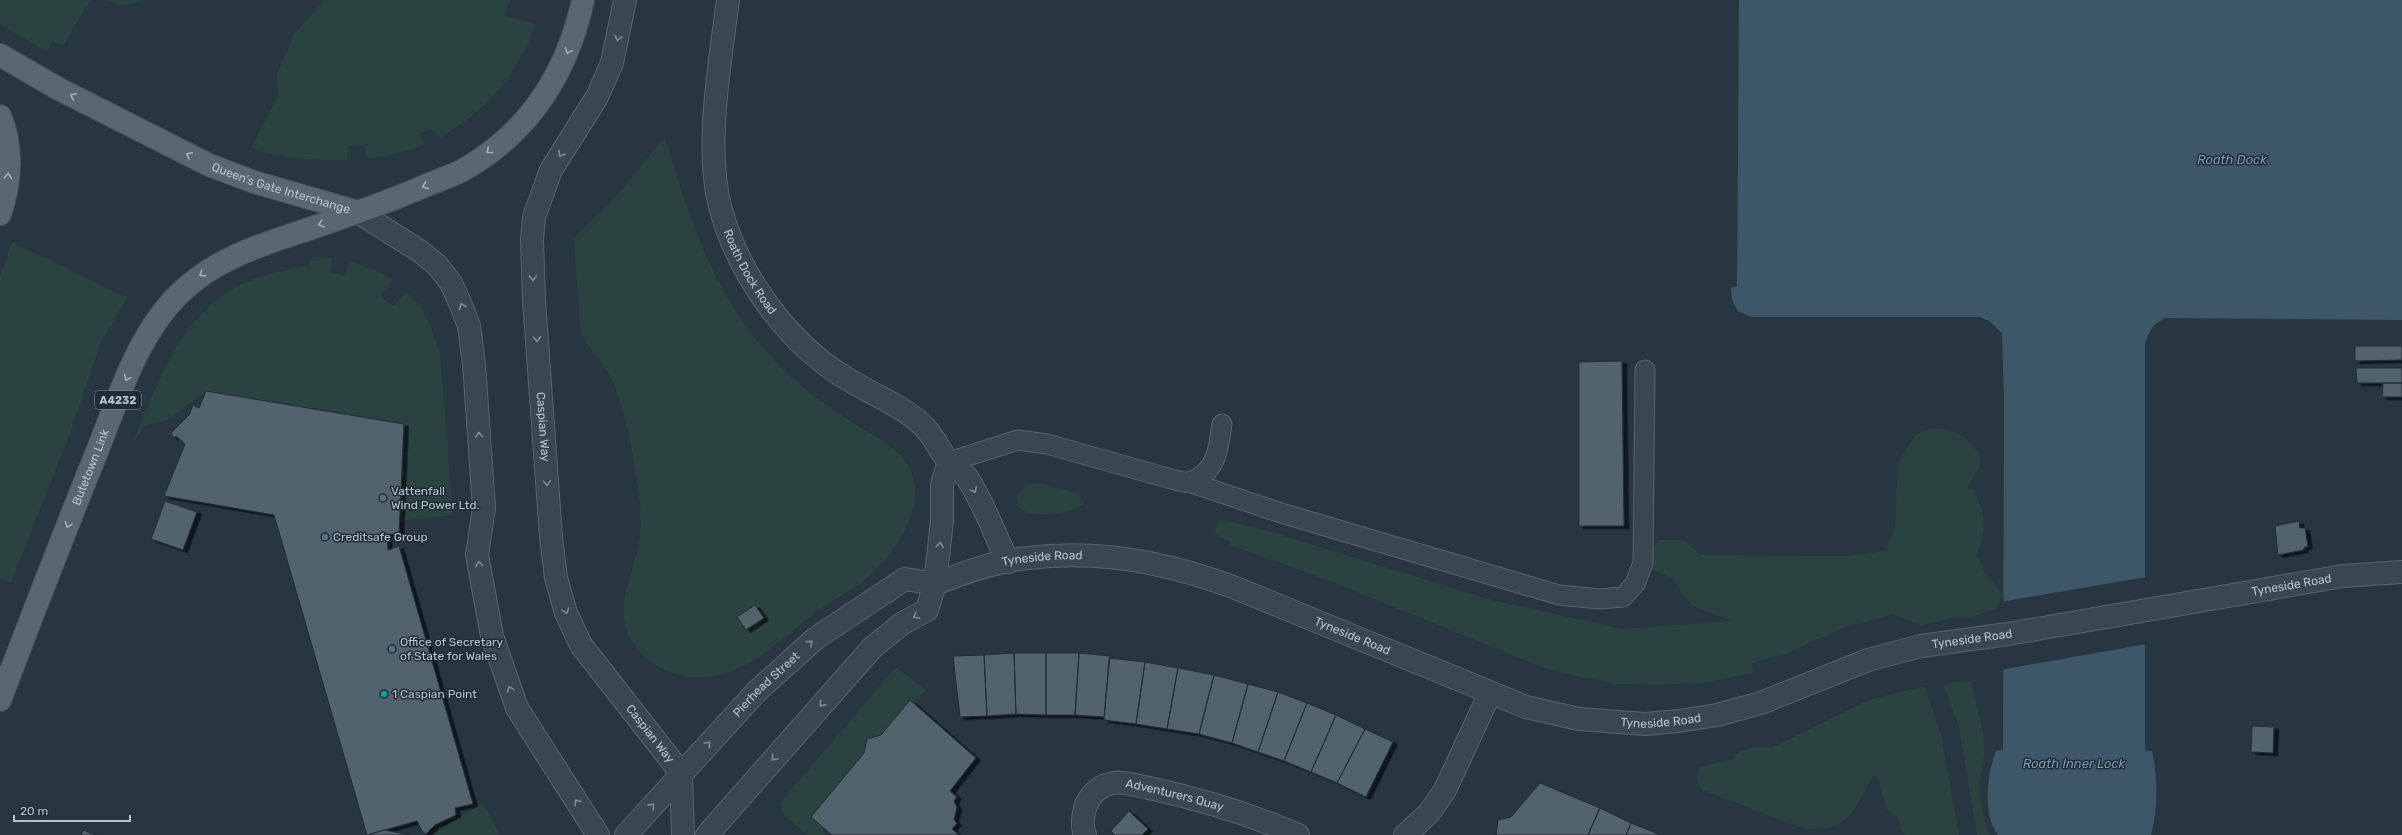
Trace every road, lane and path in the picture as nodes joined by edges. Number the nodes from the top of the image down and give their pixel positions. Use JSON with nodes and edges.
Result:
{"nodes":[{"id":1,"x":583,"y":0,"type":"edge"},
{"id":2,"x":626,"y":0,"type":"edge"},
{"id":3,"x":728,"y":0,"type":"edge"},
{"id":4,"x":0,"y":55,"type":"edge"},
{"id":5,"x":0,"y":116,"type":"edge"},
{"id":6,"x":358,"y":212,"type":"junction"},
{"id":7,"x":0,"y":214,"type":"edge"},
{"id":8,"x":1645,"y":370,"type":"dead end"},
{"id":9,"x":1222,"y":424,"type":"dead end"},
{"id":10,"x":949,"y":462,"type":"junction"},
{"id":11,"x":1189,"y":482,"type":"junction"},
{"id":12,"x":1008,"y":562,"type":"junction"},
{"id":13,"x":2402,"y":572,"type":"edge"},
{"id":14,"x":935,"y":584,"type":"junction"},
{"id":15,"x":1490,"y":693,"type":"junction"},
{"id":16,"x":0,"y":700,"type":"edge"},
{"id":17,"x":681,"y":773,"type":"junction"},
{"id":18,"x":598,"y":835,"type":"edge"},
{"id":19,"x":626,"y":835,"type":"edge"},
{"id":20,"x":683,"y":835,"type":"edge"},
{"id":21,"x":707,"y":835,"type":"edge"},
{"id":22,"x":1085,"y":835,"type":"edge"},
{"id":23,"x":1298,"y":835,"type":"edge"},
{"id":24,"x":1404,"y":835,"type":"edge"}],
"edges":[{"from":1,"to":6,"type":"main road","name":"Queen's Gate Interchange","one_way":true},
{"from":2,"to":17,"type":"street","name":"Caspian Way","one_way":true},
{"from":3,"to":10,"type":"street","name":"Roath Dock Road"},
{"from":6,"to":4,"type":"main road","name":"Queen's Gate Interchange","one_way":true},
{"from":7,"to":5,"type":"main road","one_way":true},
{"from":6,"to":16,"type":"main road","name":"Butetown Link","number":"A4232","one_way":true},
{"from":18,"to":6,"type":"street","one_way":true},
{"from":8,"to":11,"type":"lane"},
{"from":9,"to":11,"type":"lane"},
{"from":10,"to":11,"type":"lane"},
{"from":10,"to":12,"type":"street","name":"Roath Dock Road","one_way":true},
{"from":14,"to":10,"type":"street","one_way":true},
{"from":12,"to":14,"type":"street","name":"Tyneside Road"},
{"from":12,"to":15,"type":"street","name":"Tyneside Road"},
{"from":13,"to":15,"type":"street","name":"Tyneside Road"},
{"from":17,"to":14,"type":"street","name":"Pierhead Street","one_way":true},
{"from":14,"to":21,"type":"street","one_way":true},
{"from":15,"to":24,"type":"street"},
{"from":19,"to":17,"type":"street","name":"Pierhead Street","one_way":true},
{"from":17,"to":20,"type":"street","name":"Caspian Way"},
{"from":22,"to":23,"type":"street","name":"Adventurers Quay"}]}
